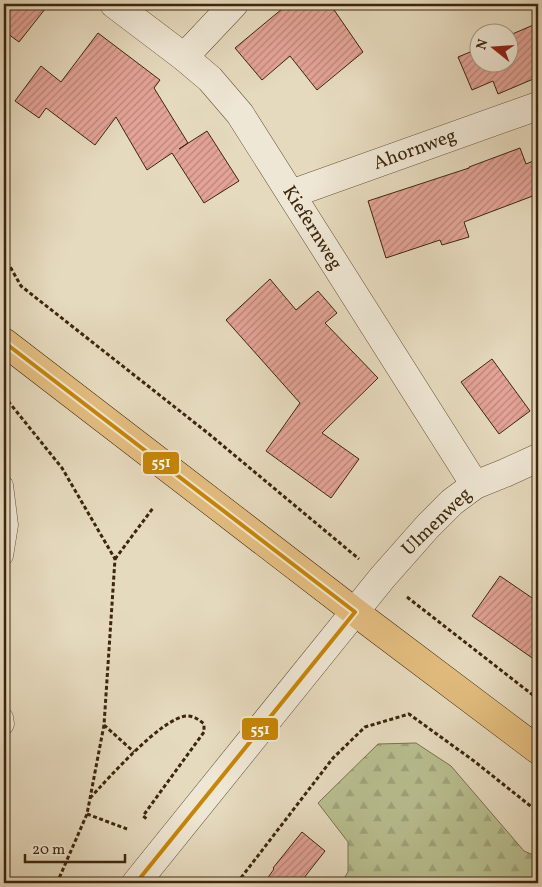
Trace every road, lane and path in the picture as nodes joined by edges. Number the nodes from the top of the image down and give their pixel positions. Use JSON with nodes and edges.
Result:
{"nodes":[{"id":1,"x":114,"y":4,"type":"edge"},
{"id":2,"x":234,"y":4,"type":"edge"},
{"id":3,"x":184,"y":57,"type":"junction"},
{"id":4,"x":538,"y":106,"type":"edge"},
{"id":5,"x":291,"y":194,"type":"junction"},
{"id":6,"x":4,"y":256,"type":"edge"},
{"id":7,"x":4,"y":342,"type":"edge"},
{"id":8,"x":4,"y":396,"type":"edge"},
{"id":9,"x":538,"y":458,"type":"edge"},
{"id":10,"x":4,"y":485,"type":"edge"},
{"id":11,"x":475,"y":485,"type":"junction"},
{"id":12,"x":152,"y":508,"type":"dead end"},
{"id":13,"x":4,"y":556,"type":"edge"},
{"id":14,"x":115,"y":559,"type":"junction"},
{"id":15,"x":382,"y":578,"type":"junction"},
{"id":16,"x":355,"y":612,"type":"junction"},
{"id":17,"x":538,"y":699,"type":"edge"},
{"id":18,"x":4,"y":717,"type":"edge"},
{"id":19,"x":104,"y":725,"type":"junction"},
{"id":20,"x":4,"y":726,"type":"edge"},
{"id":21,"x":538,"y":750,"type":"edge"},
{"id":22,"x":134,"y":752,"type":"junction"},
{"id":23,"x":90,"y":798,"type":"junction"},
{"id":24,"x":538,"y":812,"type":"edge"},
{"id":25,"x":87,"y":814,"type":"junction"},
{"id":26,"x":128,"y":829,"type":"dead end"},
{"id":27,"x":171,"y":839,"type":"junction"},
{"id":28,"x":58,"y":883,"type":"edge"},
{"id":29,"x":136,"y":883,"type":"edge"},
{"id":30,"x":237,"y":883,"type":"edge"}],
"edges":[{"from":1,"to":3,"type":"street","name":"Kiefernweg"},
{"from":2,"to":3,"type":"street"},
{"from":3,"to":5,"type":"street","name":"Kiefernweg"},
{"from":4,"to":5,"type":"street","name":"Ahornweg"},
{"from":5,"to":11,"type":"street","name":"Kiefernweg"},
{"from":6,"to":15,"type":"path"},
{"from":7,"to":16,"type":"main road"},
{"from":8,"to":14,"type":"path"},
{"from":9,"to":11,"type":"street","name":"Ulmenweg"},
{"from":10,"to":13,"type":"lane"},
{"from":11,"to":15,"type":"street","name":"Ulmenweg"},
{"from":12,"to":14,"type":"path"},
{"from":14,"to":19,"type":"path"},
{"from":15,"to":16,"type":"street","name":"Ulmenweg"},
{"from":15,"to":17,"type":"path"},
{"from":16,"to":21,"type":"main road"},
{"from":16,"to":27,"type":"street","name":"Ulmenweg"},
{"from":18,"to":20,"type":"lane"},
{"from":19,"to":22,"type":"path"},
{"from":19,"to":23,"type":"path"},
{"from":22,"to":23,"type":"path"},
{"from":22,"to":27,"type":"path"},
{"from":23,"to":25,"type":"path"},
{"from":24,"to":30,"type":"path"},
{"from":25,"to":26,"type":"path"},
{"from":25,"to":28,"type":"path"},
{"from":27,"to":29,"type":"street","name":"Ulmenweg"}]}
